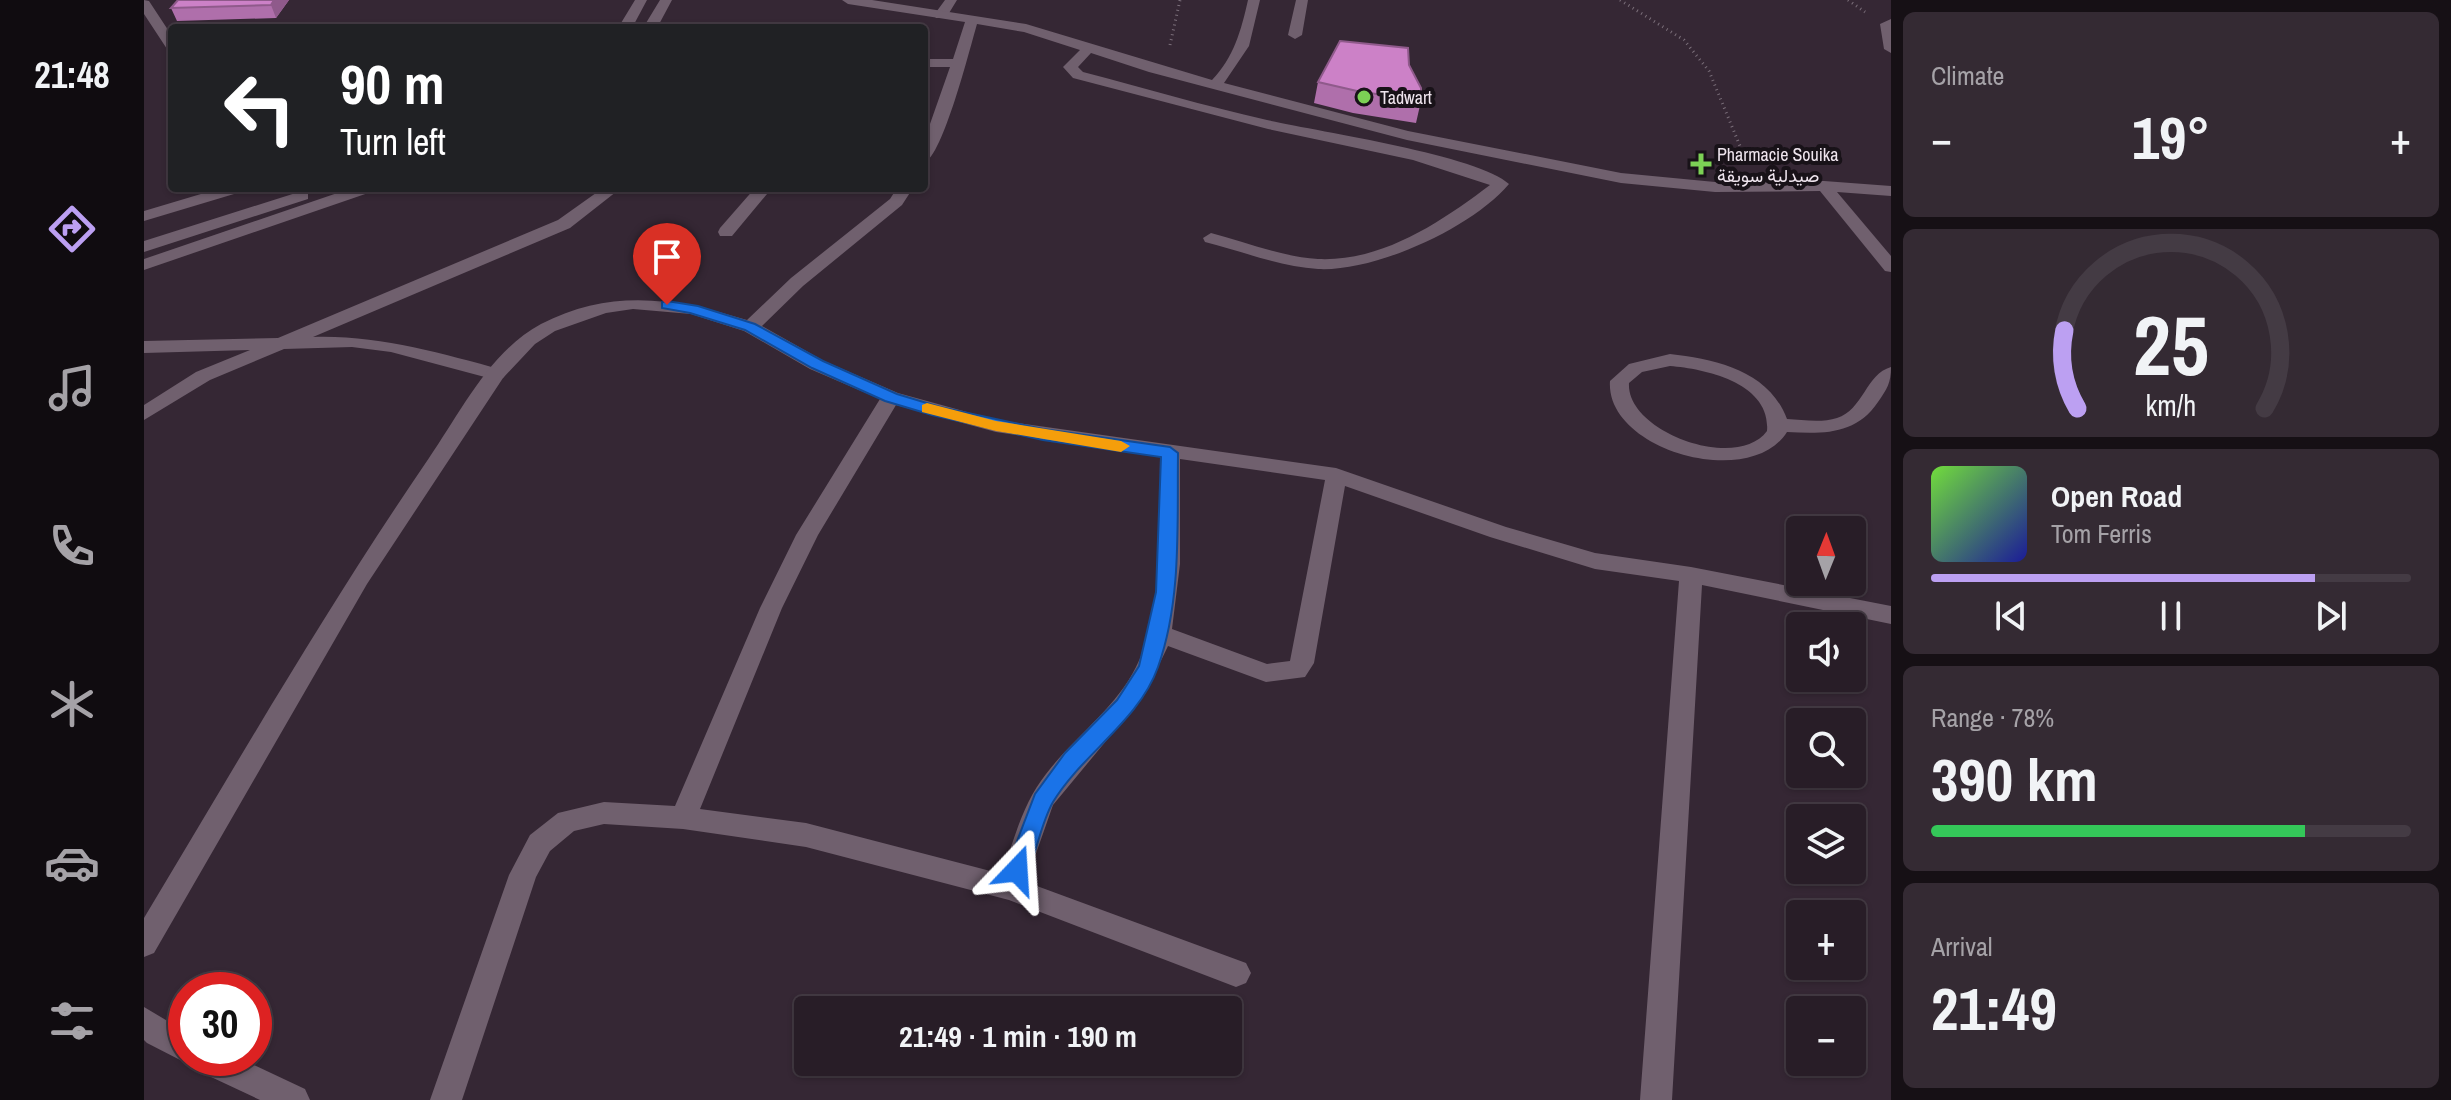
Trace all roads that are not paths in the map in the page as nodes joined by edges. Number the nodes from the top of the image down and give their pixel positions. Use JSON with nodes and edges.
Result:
{"nodes":[{"id":1,"x":641,"y":0,"type":"edge"},
{"id":2,"x":666,"y":0,"type":"edge"},
{"id":3,"x":848,"y":0,"type":"edge"},
{"id":4,"x":951,"y":0,"type":"edge"},
{"id":5,"x":1254,"y":0,"type":"edge"},
{"id":6,"x":1302,"y":0,"type":"edge"},
{"id":7,"x":145,"y":9,"type":"edge"},
{"id":8,"x":941,"y":15,"type":"junction"},
{"id":9,"x":972,"y":20,"type":"junction"},
{"id":10,"x":1891,"y":23,"type":"edge"},
{"id":11,"x":627,"y":24,"type":"edge"},
{"id":12,"x":652,"y":24,"type":"edge"},
{"id":13,"x":1295,"y":35,"type":"dead end"},
{"id":14,"x":168,"y":41,"type":"edge"},
{"id":15,"x":1089,"y":48,"type":"junction"},
{"id":16,"x":1891,"y":49,"type":"edge"},
{"id":17,"x":928,"y":63,"type":"edge"},
{"id":18,"x":958,"y":63,"type":"junction"},
{"id":19,"x":1215,"y":85,"type":"junction"},
{"id":20,"x":928,"y":149,"type":"edge"},
{"id":21,"x":1523,"y":160,"type":"junction"},
{"id":22,"x":1501,"y":184,"type":"junction"},
{"id":23,"x":1824,"y":186,"type":"junction"},
{"id":24,"x":1891,"y":191,"type":"edge"},
{"id":25,"x":225,"y":192,"type":"edge"},
{"id":26,"x":272,"y":192,"type":"edge"},
{"id":27,"x":314,"y":192,"type":"edge"},
{"id":28,"x":356,"y":192,"type":"edge"},
{"id":29,"x":608,"y":192,"type":"edge"},
{"id":30,"x":761,"y":192,"type":"edge"},
{"id":31,"x":902,"y":192,"type":"edge"},
{"id":32,"x":281,"y":203,"type":"junction"},
{"id":33,"x":144,"y":216,"type":"edge"},
{"id":34,"x":726,"y":232,"type":"dead end"},
{"id":35,"x":1211,"y":238,"type":"dead end"},
{"id":36,"x":144,"y":247,"type":"edge"},
{"id":37,"x":144,"y":265,"type":"edge"},
{"id":38,"x":1891,"y":267,"type":"edge"},
{"id":39,"x":750,"y":327,"type":"junction"},
{"id":40,"x":287,"y":341,"type":"junction"},
{"id":41,"x":144,"y":347,"type":"edge"},
{"id":42,"x":1891,"y":373,"type":"edge"},
{"id":43,"x":496,"y":374,"type":"junction"},
{"id":44,"x":891,"y":397,"type":"junction"},
{"id":45,"x":144,"y":414,"type":"edge"},
{"id":46,"x":1780,"y":425,"type":"junction"},
{"id":47,"x":1170,"y":453,"type":"junction"},
{"id":48,"x":1336,"y":475,"type":"junction"},
{"id":49,"x":1691,"y":575,"type":"junction"},
{"id":50,"x":1891,"y":615,"type":"edge"},
{"id":51,"x":1158,"y":633,"type":"junction"},
{"id":52,"x":683,"y":818,"type":"junction"},
{"id":53,"x":1010,"y":888,"type":"junction"},
{"id":54,"x":144,"y":944,"type":"edge"},
{"id":55,"x":1236,"y":973,"type":"dead end"},
{"id":56,"x":144,"y":1021,"type":"edge"},
{"id":57,"x":168,"y":1036,"type":"edge"},
{"id":58,"x":243,"y":1076,"type":"edge"},
{"id":59,"x":294,"y":1100,"type":"edge"},
{"id":60,"x":446,"y":1100,"type":"edge"},
{"id":61,"x":1656,"y":1100,"type":"edge"}],
"edges":[{"from":1,"to":11,"type":"street"},
{"from":2,"to":12,"type":"street"},
{"from":3,"to":8,"type":"street"},
{"from":4,"to":8,"type":"street"},
{"from":5,"to":19,"type":"street"},
{"from":6,"to":13,"type":"street"},
{"from":7,"to":14,"type":"street"},
{"from":8,"to":9,"type":"street"},
{"from":9,"to":15,"type":"street"},
{"from":9,"to":18,"type":"street"},
{"from":10,"to":16,"type":"street"},
{"from":15,"to":19,"type":"street"},
{"from":15,"to":22,"type":"street"},
{"from":17,"to":18,"type":"street"},
{"from":18,"to":20,"type":"street"},
{"from":19,"to":21,"type":"street"},
{"from":21,"to":22,"type":"street"},
{"from":21,"to":23,"type":"street"},
{"from":22,"to":35,"type":"street"},
{"from":23,"to":24,"type":"street"},
{"from":23,"to":38,"type":"street"},
{"from":25,"to":33,"type":"street"},
{"from":26,"to":32,"type":"street"},
{"from":27,"to":32,"type":"street"},
{"from":28,"to":37,"type":"street"},
{"from":29,"to":40,"type":"street"},
{"from":30,"to":34,"type":"street"},
{"from":31,"to":39,"type":"street"},
{"from":32,"to":36,"type":"street"},
{"from":39,"to":43,"type":"street"},
{"from":39,"to":44,"type":"street"},
{"from":40,"to":41,"type":"street"},
{"from":40,"to":43,"type":"street"},
{"from":40,"to":45,"type":"street"},
{"from":42,"to":46,"type":"street"},
{"from":43,"to":54,"type":"street"},
{"from":44,"to":47,"type":"street"},
{"from":44,"to":52,"type":"street"},
{"from":46,"to":46,"type":"street"},
{"from":47,"to":48,"type":"street"},
{"from":47,"to":51,"type":"street"},
{"from":48,"to":49,"type":"street"},
{"from":48,"to":51,"type":"street"},
{"from":49,"to":50,"type":"street"},
{"from":49,"to":61,"type":"street"},
{"from":51,"to":53,"type":"street"},
{"from":52,"to":53,"type":"street"},
{"from":52,"to":60,"type":"street"},
{"from":53,"to":55,"type":"street"},
{"from":56,"to":57,"type":"street"},
{"from":58,"to":59,"type":"street"}]}
